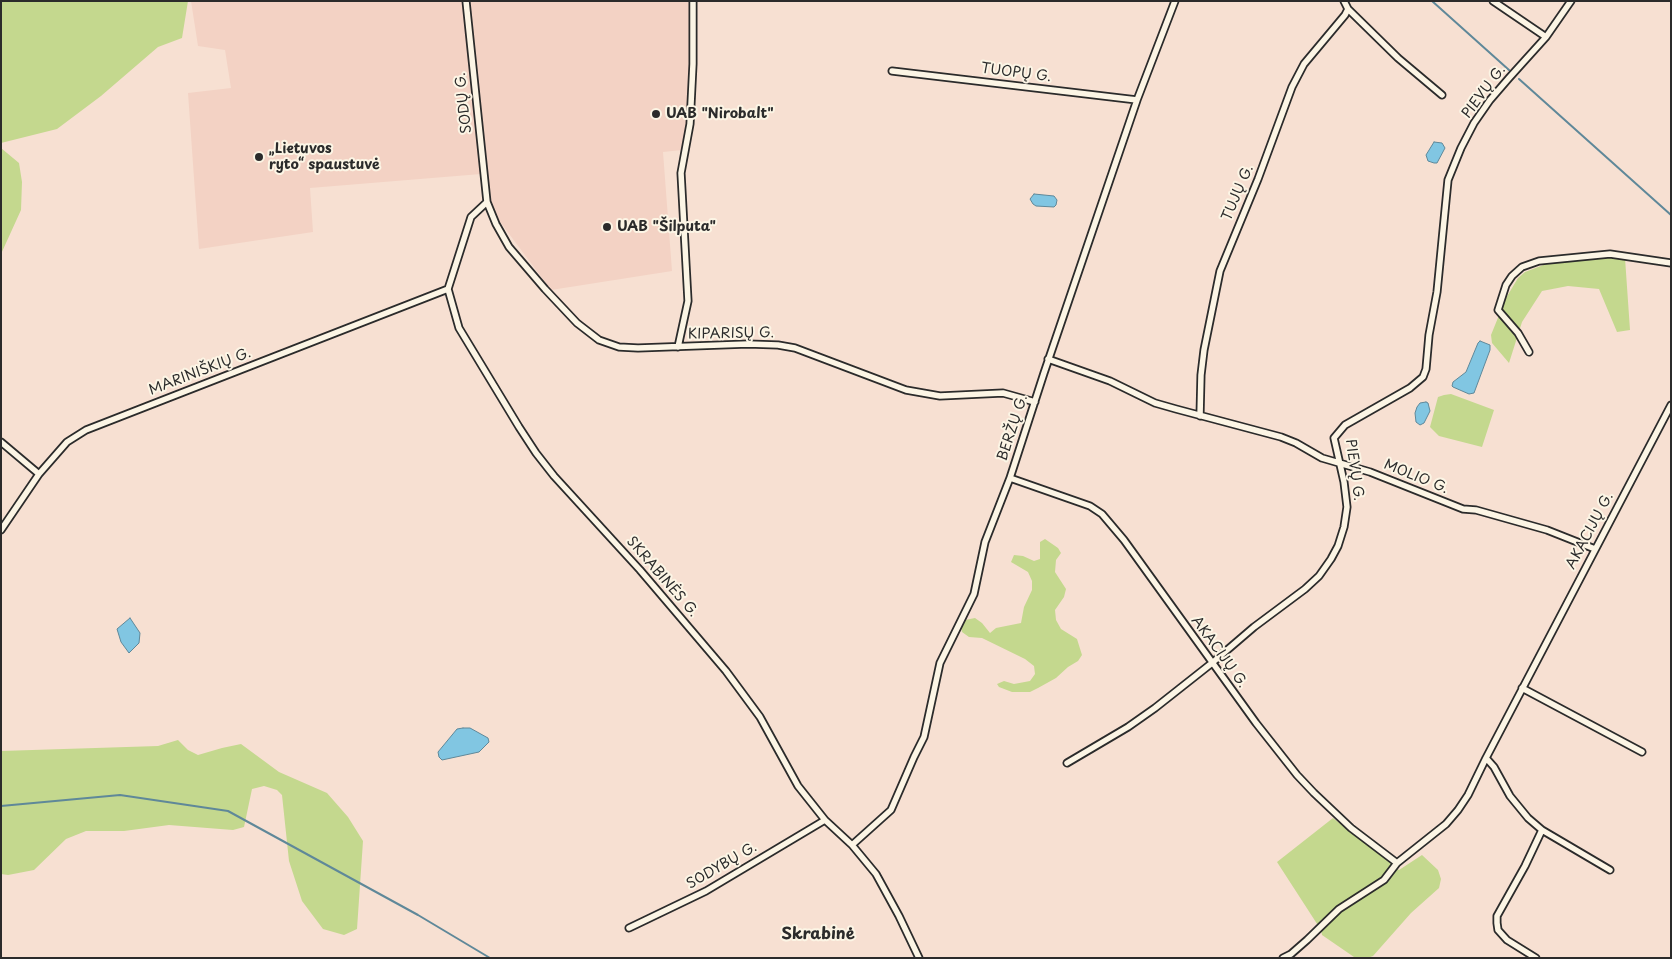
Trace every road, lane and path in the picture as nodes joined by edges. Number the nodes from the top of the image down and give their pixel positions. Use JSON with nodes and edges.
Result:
{"nodes":[{"id":1,"x":466,"y":1,"type":"edge"},
{"id":2,"x":693,"y":1,"type":"edge"},
{"id":3,"x":1175,"y":1,"type":"edge"},
{"id":4,"x":1344,"y":1,"type":"edge"},
{"id":5,"x":1493,"y":1,"type":"edge"},
{"id":6,"x":1571,"y":1,"type":"edge"},
{"id":7,"x":1348,"y":9,"type":"junction"},
{"id":8,"x":1546,"y":37,"type":"junction"},
{"id":9,"x":892,"y":71,"type":"dead end"},
{"id":10,"x":1442,"y":95,"type":"dead end"},
{"id":11,"x":1137,"y":100,"type":"junction"},
{"id":12,"x":487,"y":202,"type":"junction"},
{"id":13,"x":1671,"y":263,"type":"edge"},
{"id":14,"x":448,"y":289,"type":"junction"},
{"id":15,"x":678,"y":347,"type":"junction"},
{"id":16,"x":1529,"y":352,"type":"dead end"},
{"id":17,"x":1048,"y":359,"type":"junction"},
{"id":18,"x":1035,"y":402,"type":"junction"},
{"id":19,"x":1671,"y":405,"type":"edge"},
{"id":20,"x":1200,"y":416,"type":"junction"},
{"id":21,"x":1,"y":442,"type":"edge"},
{"id":22,"x":1338,"y":462,"type":"junction"},
{"id":23,"x":39,"y":474,"type":"junction"},
{"id":24,"x":1010,"y":478,"type":"junction"},
{"id":25,"x":1,"y":530,"type":"edge"},
{"id":26,"x":1595,"y":549,"type":"junction"},
{"id":27,"x":1212,"y":664,"type":"junction"},
{"id":28,"x":1522,"y":688,"type":"junction"},
{"id":29,"x":1642,"y":752,"type":"dead end"},
{"id":30,"x":1486,"y":758,"type":"junction"},
{"id":31,"x":1067,"y":763,"type":"dead end"},
{"id":32,"x":825,"y":820,"type":"junction"},
{"id":33,"x":1542,"y":830,"type":"junction"},
{"id":34,"x":852,"y":845,"type":"junction"},
{"id":35,"x":1397,"y":863,"type":"junction"},
{"id":36,"x":1610,"y":870,"type":"dead end"},
{"id":37,"x":629,"y":928,"type":"dead end"},
{"id":38,"x":919,"y":958,"type":"edge"},
{"id":39,"x":1284,"y":958,"type":"edge"},
{"id":40,"x":1536,"y":958,"type":"edge"}],
"edges":[{"from":1,"to":12,"type":"street","name":"SODŲ G."},
{"from":2,"to":15,"type":"street"},
{"from":3,"to":11,"type":"street","name":"BERŽŲ G."},
{"from":4,"to":7,"type":"street"},
{"from":5,"to":8,"type":"street"},
{"from":6,"to":8,"type":"street"},
{"from":7,"to":10,"type":"street"},
{"from":7,"to":20,"type":"street","name":"TUJŲ G."},
{"from":8,"to":22,"type":"street","name":"PIEVŲ G."},
{"from":9,"to":11,"type":"street","name":"TUOPŲ G."},
{"from":11,"to":17,"type":"street","name":"BERŽŲ G."},
{"from":12,"to":14,"type":"street"},
{"from":12,"to":15,"type":"street","name":"KIPARISŲ G."},
{"from":13,"to":16,"type":"street"},
{"from":14,"to":23,"type":"street","name":"MARINIŠKIŲ G."},
{"from":14,"to":32,"type":"street","name":"SKRABINĖS G."},
{"from":15,"to":18,"type":"street","name":"KIPARISŲ G."},
{"from":17,"to":18,"type":"street","name":"BERŽŲ G."},
{"from":17,"to":20,"type":"street","name":"MOLIO G."},
{"from":18,"to":24,"type":"street","name":"BERŽŲ G."},
{"from":19,"to":26,"type":"street","name":"AKACIJŲ G."},
{"from":20,"to":22,"type":"street","name":"MOLIO G."},
{"from":21,"to":23,"type":"street"},
{"from":22,"to":26,"type":"street","name":"MOLIO G."},
{"from":22,"to":27,"type":"street","name":"PIEVŲ G."},
{"from":23,"to":25,"type":"street","name":"MARINIŠKIŲ G."},
{"from":24,"to":27,"type":"street","name":"AKACIJŲ G."},
{"from":24,"to":34,"type":"street","name":"BERŽŲ G."},
{"from":26,"to":28,"type":"street","name":"AKACIJŲ G."},
{"from":27,"to":31,"type":"street","name":"PIEVŲ G."},
{"from":27,"to":35,"type":"street","name":"AKACIJŲ G."},
{"from":28,"to":29,"type":"street"},
{"from":28,"to":30,"type":"street","name":"AKACIJŲ G."},
{"from":30,"to":33,"type":"street"},
{"from":30,"to":35,"type":"street","name":"AKACIJŲ G."},
{"from":32,"to":34,"type":"street","name":"SKRABINĖS G."},
{"from":32,"to":37,"type":"street","name":"SODYBŲ G."},
{"from":33,"to":36,"type":"street"},
{"from":33,"to":40,"type":"street"},
{"from":34,"to":38,"type":"street","name":"SKRABINĖS G."},
{"from":35,"to":39,"type":"street","name":"AKACIJŲ G."}]}
